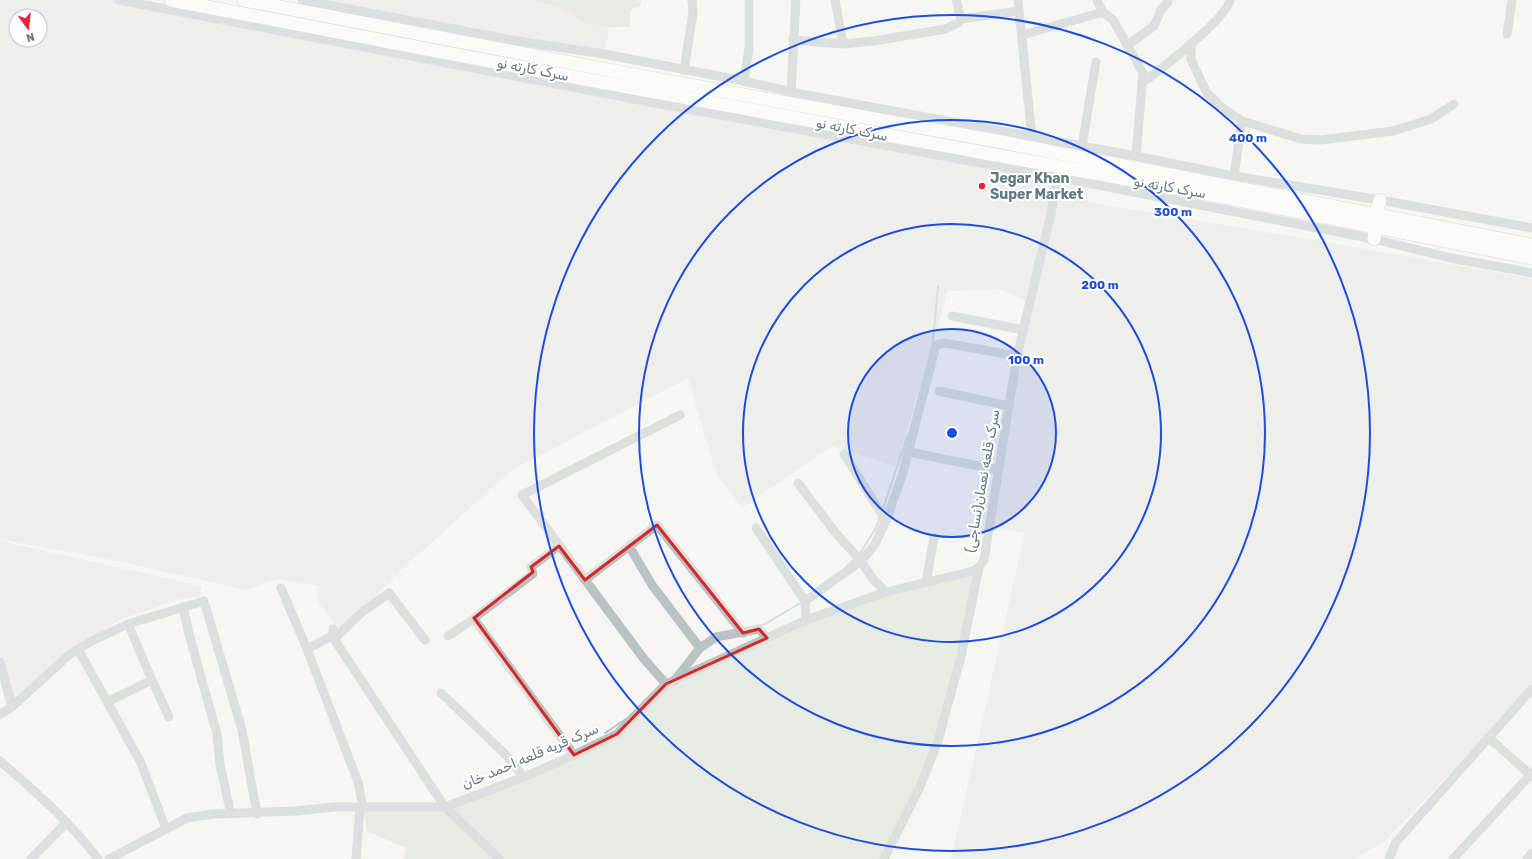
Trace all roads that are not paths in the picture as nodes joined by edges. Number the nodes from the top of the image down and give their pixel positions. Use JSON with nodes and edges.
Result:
{"nodes":[{"id":1,"x":119,"y":0,"type":"edge"},
{"id":2,"x":171,"y":0,"type":"edge"},
{"id":3,"x":244,"y":0,"type":"edge"},
{"id":4,"x":302,"y":0,"type":"edge"},
{"id":5,"x":692,"y":0,"type":"edge"},
{"id":6,"x":748,"y":0,"type":"edge"},
{"id":7,"x":796,"y":0,"type":"edge"},
{"id":8,"x":835,"y":0,"type":"edge"},
{"id":9,"x":956,"y":0,"type":"edge"},
{"id":10,"x":1018,"y":0,"type":"edge"},
{"id":11,"x":1097,"y":0,"type":"edge"},
{"id":12,"x":1230,"y":0,"type":"edge"},
{"id":13,"x":1512,"y":0,"type":"edge"},
{"id":14,"x":1168,"y":2,"type":"dead end"},
{"id":15,"x":1018,"y":11,"type":"junction"},
{"id":16,"x":1103,"y":12,"type":"junction"},
{"id":17,"x":340,"y":18,"type":"junction"},
{"id":18,"x":960,"y":20,"type":"junction"},
{"id":19,"x":339,"y":31,"type":"junction"},
{"id":20,"x":1507,"y":34,"type":"dead end"},
{"id":21,"x":1022,"y":36,"type":"junction"},
{"id":22,"x":793,"y":40,"type":"junction"},
{"id":23,"x":843,"y":44,"type":"junction"},
{"id":24,"x":1191,"y":44,"type":"junction"},
{"id":25,"x":1128,"y":45,"type":"junction"},
{"id":26,"x":1096,"y":62,"type":"dead end"},
{"id":27,"x":684,"y":70,"type":"junction"},
{"id":28,"x":744,"y":81,"type":"junction"},
{"id":29,"x":1142,"y":83,"type":"junction"},
{"id":30,"x":791,"y":92,"type":"junction"},
{"id":31,"x":1454,"y":104,"type":"dead end"},
{"id":32,"x":1242,"y":121,"type":"junction"},
{"id":33,"x":941,"y":126,"type":"junction"},
{"id":34,"x":1032,"y":138,"type":"junction"},
{"id":35,"x":1020,"y":145,"type":"junction"},
{"id":36,"x":1081,"y":152,"type":"junction"},
{"id":37,"x":1136,"y":156,"type":"junction"},
{"id":38,"x":1017,"y":158,"type":"junction"},
{"id":39,"x":1058,"y":172,"type":"junction"},
{"id":40,"x":1234,"y":176,"type":"junction"},
{"id":41,"x":1380,"y":200,"type":"junction"},
{"id":42,"x":1375,"y":226,"type":"junction"},
{"id":43,"x":1532,"y":228,"type":"edge"},
{"id":44,"x":1420,"y":230,"type":"junction"},
{"id":45,"x":1481,"y":235,"type":"junction"},
{"id":46,"x":1532,"y":245,"type":"edge"},
{"id":47,"x":1483,"y":248,"type":"junction"},
{"id":48,"x":1532,"y":258,"type":"edge"},
{"id":49,"x":1532,"y":273,"type":"edge"},
{"id":50,"x":952,"y":316,"type":"dead end"},
{"id":51,"x":1024,"y":330,"type":"junction"},
{"id":52,"x":1018,"y":356,"type":"junction"},
{"id":53,"x":939,"y":391,"type":"dead end"},
{"id":54,"x":1009,"y":406,"type":"junction"},
{"id":55,"x":680,"y":415,"type":"dead end"},
{"id":56,"x":909,"y":452,"type":"junction"},
{"id":57,"x":844,"y":454,"type":"dead end"},
{"id":58,"x":998,"y":470,"type":"junction"},
{"id":59,"x":798,"y":483,"type":"dead end"},
{"id":60,"x":886,"y":521,"type":"junction"},
{"id":61,"x":756,"y":528,"type":"dead end"},
{"id":62,"x":934,"y":538,"type":"dead end"},
{"id":63,"x":559,"y":546,"type":"junction"},
{"id":64,"x":629,"y":546,"type":"junction"},
{"id":65,"x":861,"y":561,"type":"junction"},
{"id":66,"x":979,"y":567,"type":"junction"},
{"id":67,"x":585,"y":580,"type":"junction"},
{"id":68,"x":926,"y":582,"type":"junction"},
{"id":69,"x":281,"y":588,"type":"dead end"},
{"id":70,"x":886,"y":592,"type":"junction"},
{"id":71,"x":805,"y":601,"type":"junction"},
{"id":72,"x":183,"y":607,"type":"junction"},
{"id":73,"x":474,"y":619,"type":"junction"},
{"id":74,"x":806,"y":620,"type":"junction"},
{"id":75,"x":128,"y":624,"type":"junction"},
{"id":76,"x":744,"y":633,"type":"junction"},
{"id":77,"x":334,"y":634,"type":"junction"},
{"id":78,"x":448,"y":636,"type":"dead end"},
{"id":79,"x":766,"y":638,"type":"junction"},
{"id":80,"x":425,"y":640,"type":"dead end"},
{"id":81,"x":700,"y":648,"type":"junction"},
{"id":82,"x":78,"y":649,"type":"junction"},
{"id":83,"x":307,"y":649,"type":"junction"},
{"id":84,"x":0,"y":662,"type":"edge"},
{"id":85,"x":152,"y":680,"type":"junction"},
{"id":86,"x":670,"y":683,"type":"junction"},
{"id":87,"x":1532,"y":689,"type":"edge"},
{"id":88,"x":442,"y":693,"type":"dead end"},
{"id":89,"x":107,"y":702,"type":"junction"},
{"id":90,"x":12,"y":707,"type":"junction"},
{"id":91,"x":0,"y":714,"type":"edge"},
{"id":92,"x":170,"y":717,"type":"dead end"},
{"id":93,"x":1488,"y":737,"type":"junction"},
{"id":94,"x":574,"y":756,"type":"junction"},
{"id":95,"x":0,"y":761,"type":"edge"},
{"id":96,"x":1531,"y":775,"type":"edge"},
{"id":97,"x":524,"y":777,"type":"junction"},
{"id":98,"x":445,"y":807,"type":"junction"},
{"id":99,"x":361,"y":808,"type":"junction"},
{"id":100,"x":231,"y":814,"type":"junction"},
{"id":101,"x":257,"y":814,"type":"junction"},
{"id":102,"x":66,"y":823,"type":"junction"},
{"id":103,"x":166,"y":829,"type":"junction"},
{"id":104,"x":1532,"y":853,"type":"edge"},
{"id":105,"x":30,"y":859,"type":"edge"},
{"id":106,"x":98,"y":859,"type":"edge"},
{"id":107,"x":109,"y":859,"type":"edge"},
{"id":108,"x":356,"y":859,"type":"edge"},
{"id":109,"x":498,"y":859,"type":"edge"},
{"id":110,"x":884,"y":859,"type":"edge"},
{"id":111,"x":1388,"y":859,"type":"edge"},
{"id":112,"x":1453,"y":859,"type":"edge"},
{"id":113,"x":1527,"y":859,"type":"edge"}],
"edges":[{"from":1,"to":39,"type":"street"},
{"from":2,"to":19,"type":"highway","name":"سرک کارته نو"},
{"from":3,"to":17,"type":"highway"},
{"from":4,"to":27,"type":"street"},
{"from":5,"to":27,"type":"street"},
{"from":6,"to":28,"type":"street"},
{"from":7,"to":22,"type":"street"},
{"from":8,"to":23,"type":"street"},
{"from":9,"to":18,"type":"street"},
{"from":10,"to":15,"type":"street"},
{"from":11,"to":16,"type":"street"},
{"from":12,"to":24,"type":"street"},
{"from":13,"to":20,"type":"street"},
{"from":14,"to":25,"type":"street"},
{"from":15,"to":18,"type":"street"},
{"from":15,"to":21,"type":"street"},
{"from":16,"to":21,"type":"street"},
{"from":16,"to":25,"type":"street"},
{"from":17,"to":19,"type":"highway"},
{"from":17,"to":33,"type":"highway"},
{"from":18,"to":23,"type":"street"},
{"from":19,"to":38,"type":"highway","name":"سرک کارته نو"},
{"from":21,"to":34,"type":"street"},
{"from":22,"to":23,"type":"street"},
{"from":22,"to":30,"type":"street"},
{"from":24,"to":29,"type":"street"},
{"from":24,"to":32,"type":"street"},
{"from":25,"to":29,"type":"street"},
{"from":26,"to":36,"type":"street"},
{"from":27,"to":28,"type":"street"},
{"from":28,"to":30,"type":"street"},
{"from":29,"to":37,"type":"street"},
{"from":30,"to":33,"type":"street"},
{"from":31,"to":32,"type":"street"},
{"from":32,"to":40,"type":"street"},
{"from":33,"to":34,"type":"street"},
{"from":33,"to":35,"type":"highway"},
{"from":34,"to":36,"type":"street"},
{"from":35,"to":36,"type":"highway"},
{"from":35,"to":38,"type":"highway"},
{"from":36,"to":37,"type":"street"},
{"from":36,"to":42,"type":"highway"},
{"from":37,"to":40,"type":"street"},
{"from":38,"to":39,"type":"highway","name":"سرک کارته نو"},
{"from":39,"to":42,"type":"highway","name":"سرک کارته نو"},
{"from":39,"to":51,"type":"street","name":"سرک قلعه نعمان(نساجی)"},
{"from":40,"to":41,"type":"street"},
{"from":41,"to":42,"type":"highway"},
{"from":41,"to":43,"type":"street"},
{"from":42,"to":44,"type":"highway","name":"سرک کارته نو"},
{"from":42,"to":49,"type":"street"},
{"from":44,"to":45,"type":"highway","name":"سرک کارته نو"},
{"from":44,"to":47,"type":"highway","name":"سرک کارته نو"},
{"from":45,"to":46,"type":"highway","name":"سرک کارته نو"},
{"from":45,"to":47,"type":"highway"},
{"from":47,"to":48,"type":"highway","name":"سرک کارته نو"},
{"from":50,"to":51,"type":"street"},
{"from":51,"to":52,"type":"street","name":"سرک قلعه نعمان(نساجی)"},
{"from":52,"to":54,"type":"street","name":"سرک قلعه نعمان(نساجی)"},
{"from":52,"to":56,"type":"street"},
{"from":53,"to":54,"type":"street"},
{"from":54,"to":58,"type":"street","name":"سرک قلعه نعمان(نساجی)"},
{"from":55,"to":63,"type":"street"},
{"from":56,"to":58,"type":"street"},
{"from":56,"to":60,"type":"street"},
{"from":57,"to":60,"type":"street"},
{"from":58,"to":66,"type":"street","name":"سرک قلعه نعمان(نساجی)"},
{"from":59,"to":65,"type":"street"},
{"from":60,"to":65,"type":"street"},
{"from":61,"to":71,"type":"street"},
{"from":62,"to":68,"type":"street"},
{"from":63,"to":67,"type":"street"},
{"from":63,"to":73,"type":"street"},
{"from":64,"to":67,"type":"street"},
{"from":64,"to":76,"type":"street"},
{"from":64,"to":81,"type":"street"},
{"from":65,"to":70,"type":"street"},
{"from":65,"to":71,"type":"street"},
{"from":66,"to":68,"type":"street","name":"سرک قریه قلعه احمد خان"},
{"from":66,"to":110,"type":"street","name":"سرک قلعه نعمان(نساجی)"},
{"from":67,"to":86,"type":"street"},
{"from":68,"to":70,"type":"street","name":"سرک قریه قلعه احمد خان"},
{"from":69,"to":83,"type":"street"},
{"from":70,"to":74,"type":"street","name":"سرک قریه قلعه احمد خان"},
{"from":71,"to":74,"type":"street"},
{"from":72,"to":75,"type":"street"},
{"from":72,"to":100,"type":"street"},
{"from":72,"to":101,"type":"street"},
{"from":73,"to":78,"type":"street"},
{"from":73,"to":94,"type":"street"},
{"from":74,"to":79,"type":"street","name":"سرک قریه قلعه احمد خان"},
{"from":75,"to":82,"type":"street"},
{"from":75,"to":85,"type":"street"},
{"from":76,"to":79,"type":"street"},
{"from":76,"to":81,"type":"street"},
{"from":77,"to":80,"type":"street"},
{"from":77,"to":83,"type":"street"},
{"from":77,"to":98,"type":"street"},
{"from":79,"to":86,"type":"street","name":"سرک قریه قلعه احمد خان"},
{"from":81,"to":86,"type":"street"},
{"from":82,"to":89,"type":"street"},
{"from":82,"to":90,"type":"street"},
{"from":83,"to":99,"type":"street"},
{"from":84,"to":90,"type":"street"},
{"from":85,"to":89,"type":"street"},
{"from":85,"to":92,"type":"street"},
{"from":86,"to":94,"type":"street","name":"سرک قریه قلعه احمد خان"},
{"from":87,"to":93,"type":"street"},
{"from":88,"to":97,"type":"street"},
{"from":89,"to":103,"type":"street"},
{"from":90,"to":91,"type":"street"},
{"from":93,"to":96,"type":"street"},
{"from":93,"to":111,"type":"street"},
{"from":94,"to":97,"type":"street","name":"سرک قریه قلعه احمد خان"},
{"from":95,"to":102,"type":"street"},
{"from":96,"to":112,"type":"street"},
{"from":97,"to":98,"type":"street","name":"سرک قریه قلعه احمد خان"},
{"from":98,"to":99,"type":"street","name":"سرک قریه قلعه احمد خان"},
{"from":98,"to":109,"type":"street"},
{"from":99,"to":101,"type":"street","name":"سرک قریه قلعه احمد خان"},
{"from":99,"to":108,"type":"street"},
{"from":100,"to":101,"type":"street","name":"سرک قریه قلعه احمد خان"},
{"from":100,"to":103,"type":"street","name":"سرک قریه قلعه احمد خان"},
{"from":102,"to":105,"type":"street"},
{"from":102,"to":106,"type":"street"},
{"from":103,"to":107,"type":"street","name":"سرک قریه قلعه احمد خان"},
{"from":104,"to":113,"type":"street"}]}
